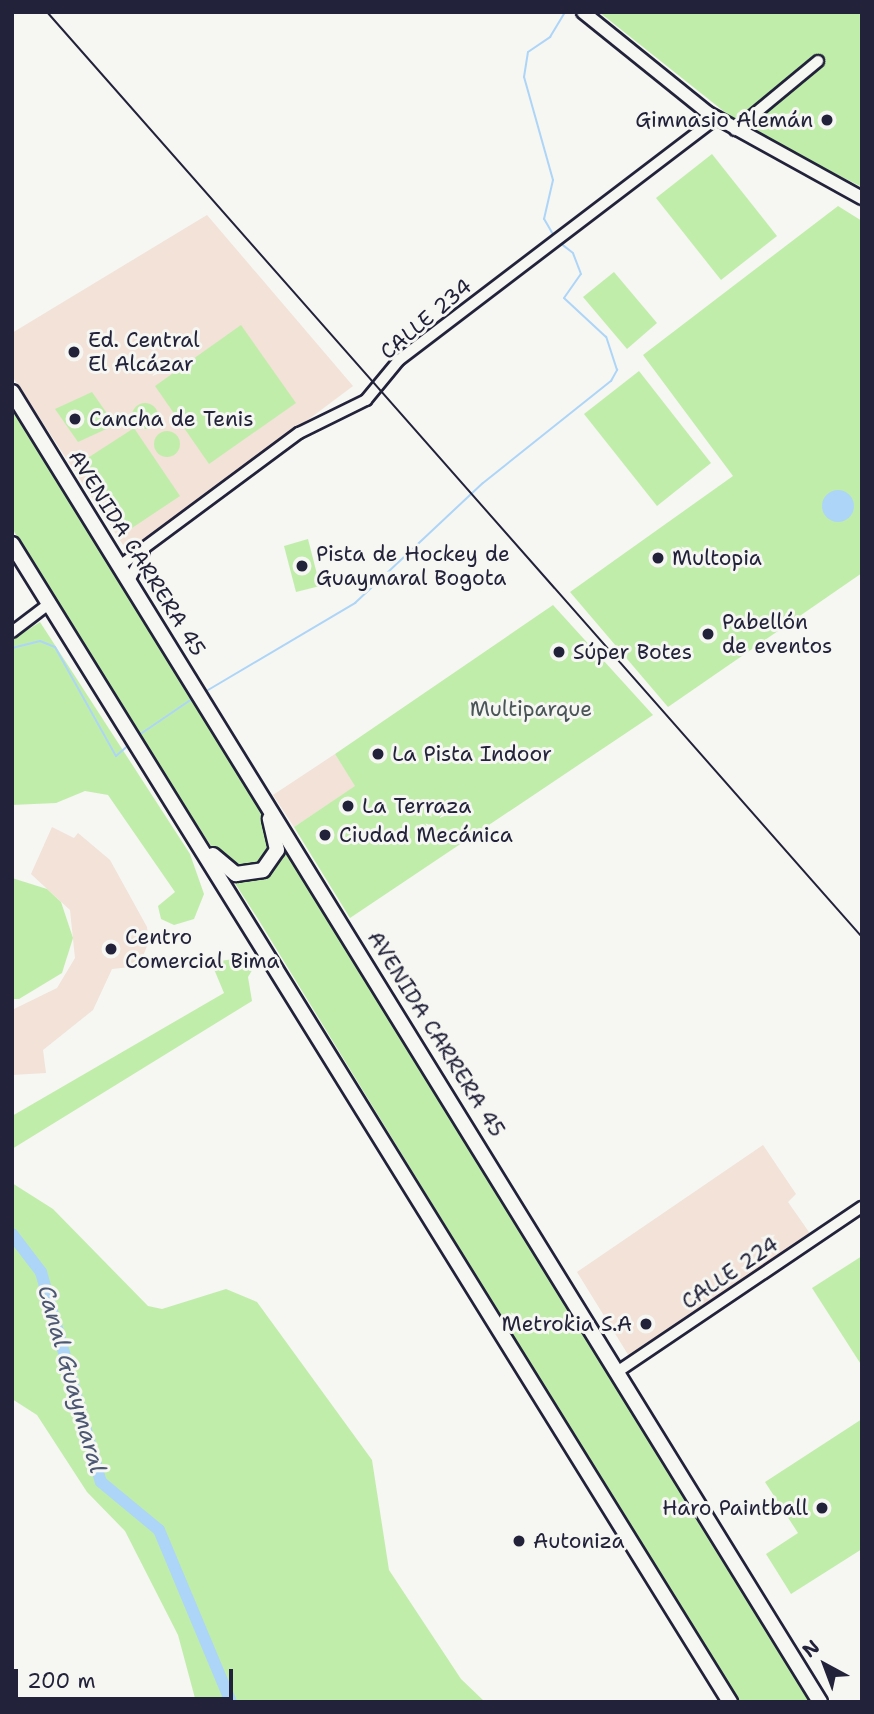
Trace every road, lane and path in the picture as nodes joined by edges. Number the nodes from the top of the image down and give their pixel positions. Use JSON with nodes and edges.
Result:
{"nodes":[{"id":1,"x":583,"y":12,"type":"edge"},
{"id":2,"x":818,"y":61,"type":"dead end"},
{"id":3,"x":717,"y":118,"type":"junction"},
{"id":4,"x":735,"y":130,"type":"junction"},
{"id":5,"x":862,"y":198,"type":"edge"},
{"id":6,"x":12,"y":392,"type":"edge"},
{"id":7,"x":12,"y":544,"type":"edge"},
{"id":8,"x":146,"y":548,"type":"junction"},
{"id":9,"x":121,"y":565,"type":"junction"},
{"id":10,"x":130,"y":579,"type":"junction"},
{"id":11,"x":50,"y":603,"type":"junction"},
{"id":12,"x":12,"y":632,"type":"edge"},
{"id":13,"x":249,"y":774,"type":"junction"},
{"id":14,"x":178,"y":810,"type":"junction"},
{"id":15,"x":862,"y":1208,"type":"edge"},
{"id":16,"x":620,"y":1370,"type":"junction"},
{"id":17,"x":730,"y":1702,"type":"edge"},
{"id":18,"x":820,"y":1702,"type":"edge"}],
"edges":[{"from":1,"to":3,"type":"main road"},
{"from":2,"to":4,"type":"street"},
{"from":3,"to":4,"type":"main road"},
{"from":3,"to":8,"type":"street","name":"CALLE 234"},
{"from":4,"to":5,"type":"main road"},
{"from":6,"to":9,"type":"highway","name":"AVENIDA CARRERA 45"},
{"from":7,"to":11,"type":"highway"},
{"from":8,"to":9,"type":"street","name":"CALLE 234"},
{"from":8,"to":10,"type":"street"},
{"from":9,"to":10,"type":"highway","name":"AVENIDA CARRERA 45"},
{"from":10,"to":13,"type":"highway","name":"AVENIDA CARRERA 45"},
{"from":11,"to":12,"type":"street"},
{"from":11,"to":14,"type":"highway"},
{"from":13,"to":14,"type":"highway"},
{"from":13,"to":16,"type":"highway","name":"AVENIDA CARRERA 45"},
{"from":14,"to":17,"type":"highway"},
{"from":15,"to":16,"type":"street","name":"CALLE 224"},
{"from":16,"to":18,"type":"highway","name":"AVENIDA CARRERA 45"}]}
